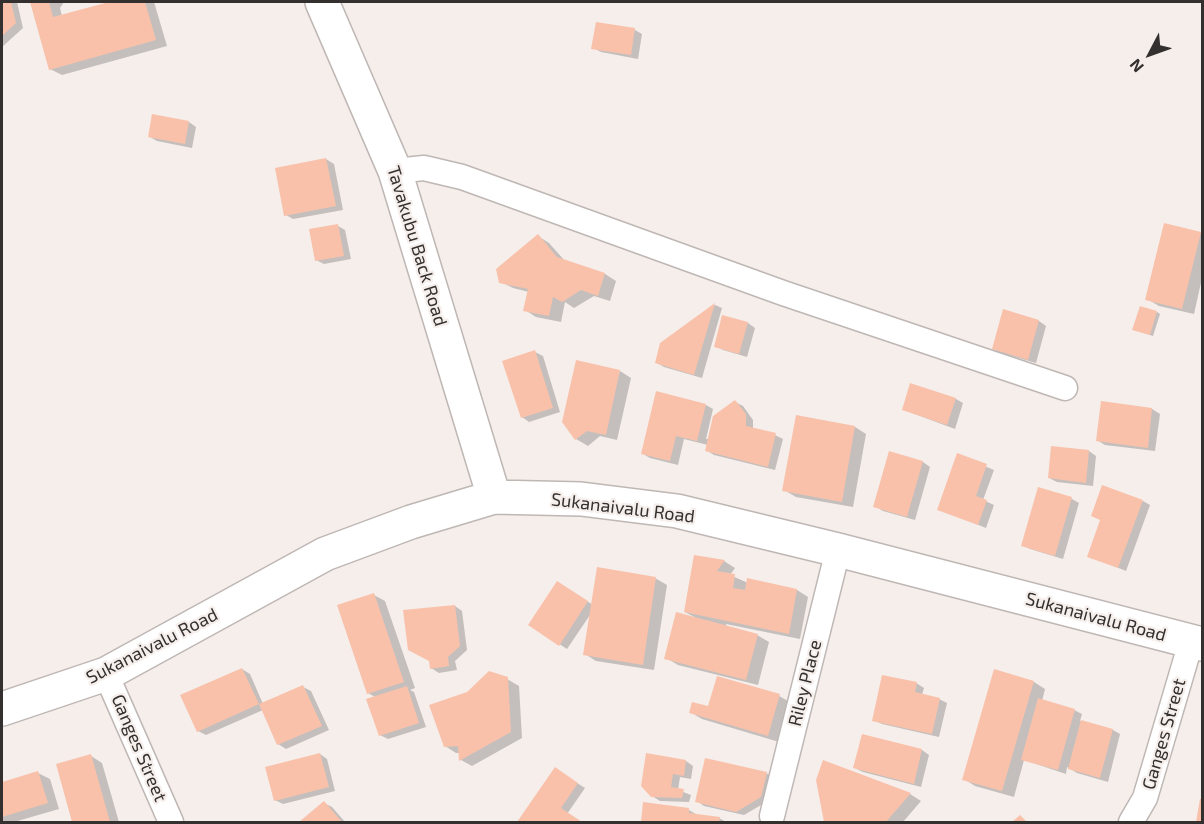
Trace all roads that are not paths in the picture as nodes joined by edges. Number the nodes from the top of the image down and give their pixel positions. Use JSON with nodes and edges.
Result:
{"nodes":[{"id":1,"x":322,"y":2,"type":"edge"},
{"id":2,"x":395,"y":171,"type":"junction"},
{"id":3,"x":1065,"y":388,"type":"dead end"},
{"id":4,"x":494,"y":497,"type":"junction"},
{"id":5,"x":838,"y":550,"type":"junction"},
{"id":6,"x":1197,"y":643,"type":"edge"},
{"id":7,"x":106,"y":674,"type":"junction"},
{"id":8,"x":2,"y":710,"type":"edge"},
{"id":9,"x":772,"y":816,"type":"dead end"},
{"id":10,"x":171,"y":822,"type":"edge"},
{"id":11,"x":1131,"y":822,"type":"edge"}],
"edges":[{"from":1,"to":2,"type":"main road","name":"Tavakubu Back Road"},
{"from":2,"to":3,"type":"street"},
{"from":2,"to":4,"type":"main road","name":"Tavakubu Back Road"},
{"from":4,"to":5,"type":"main road","name":"Sukanaivalu Road"},
{"from":4,"to":7,"type":"main road","name":"Sukanaivalu Road"},
{"from":5,"to":6,"type":"main road","name":"Sukanaivalu Road"},
{"from":5,"to":9,"type":"street","name":"Riley Place"},
{"from":6,"to":11,"type":"street","name":"Ganges Street"},
{"from":7,"to":8,"type":"main road","name":"Sukanaivalu Road"},
{"from":7,"to":10,"type":"street","name":"Ganges Street"}]}
